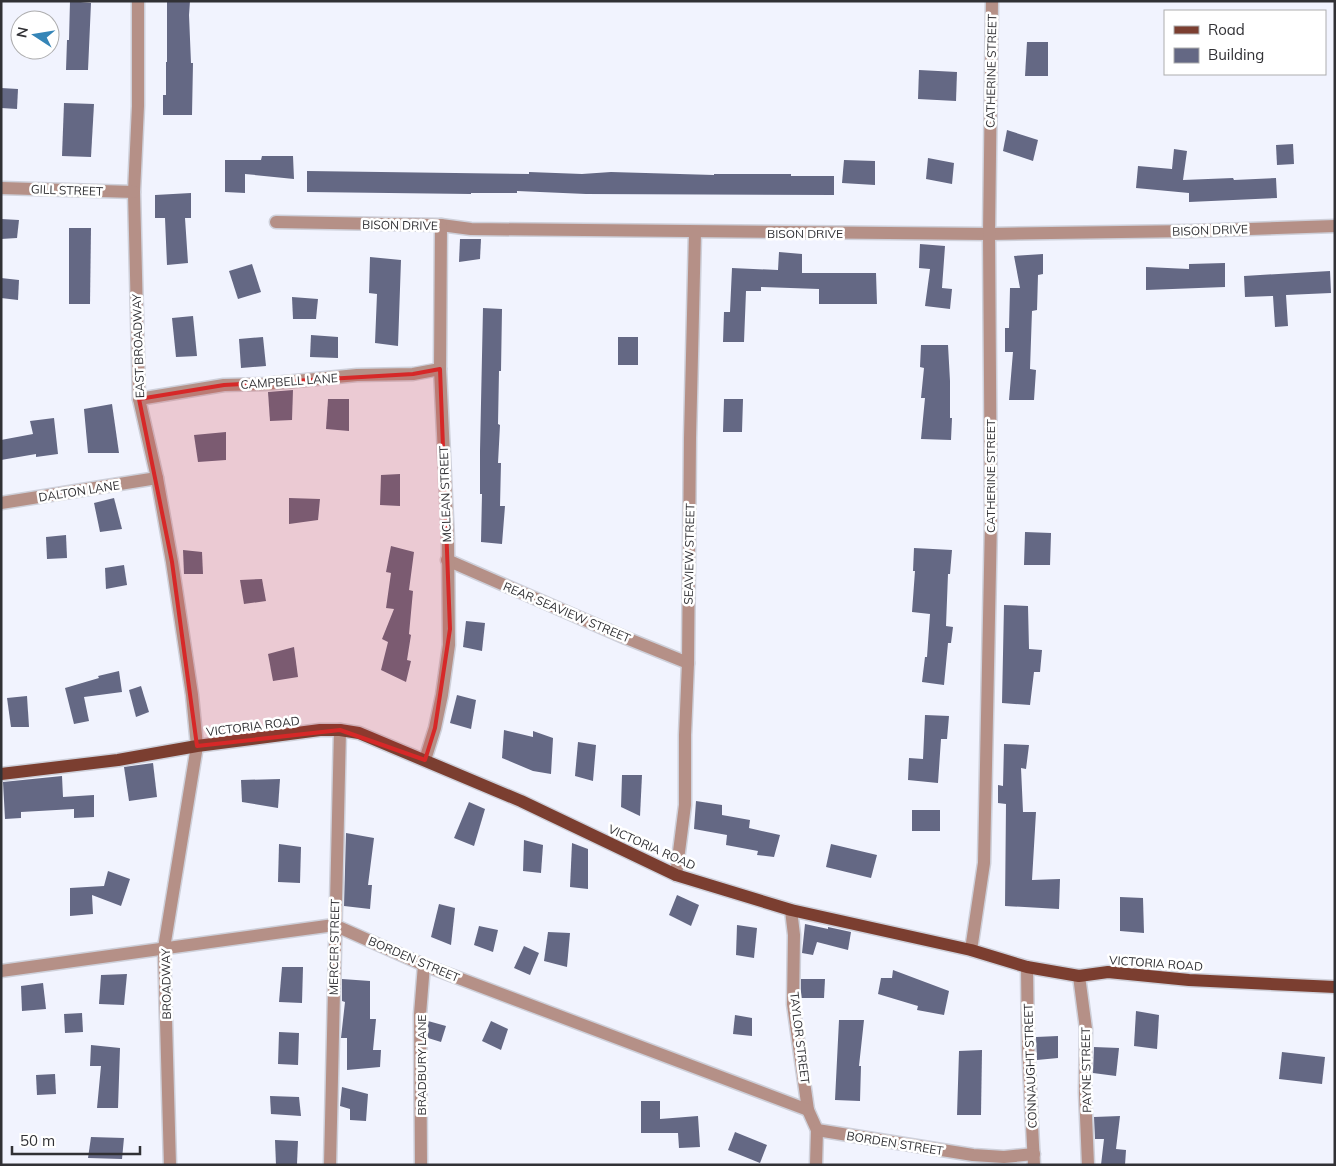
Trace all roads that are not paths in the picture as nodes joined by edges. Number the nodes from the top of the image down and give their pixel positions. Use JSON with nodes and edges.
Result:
{"nodes":[{"id":1,"x":138,"y":1,"type":"edge"},
{"id":2,"x":992,"y":1,"type":"edge"},
{"id":3,"x":1,"y":188,"type":"edge"},
{"id":4,"x":134,"y":192,"type":"junction"},
{"id":5,"x":276,"y":222,"type":"dead end"},
{"id":6,"x":441,"y":225,"type":"junction"},
{"id":7,"x":1335,"y":226,"type":"edge"},
{"id":8,"x":696,"y":232,"type":"junction"},
{"id":9,"x":989,"y":234,"type":"junction"},
{"id":10,"x":440,"y":369,"type":"junction"},
{"id":11,"x":139,"y":399,"type":"junction"},
{"id":12,"x":157,"y":478,"type":"junction"},
{"id":13,"x":1,"y":503,"type":"edge"},
{"id":14,"x":447,"y":560,"type":"junction"},
{"id":15,"x":688,"y":663,"type":"junction"},
{"id":16,"x":340,"y":730,"type":"junction"},
{"id":17,"x":198,"y":746,"type":"junction"},
{"id":18,"x":425,"y":760,"type":"junction"},
{"id":19,"x":1,"y":774,"type":"edge"},
{"id":20,"x":676,"y":875,"type":"junction"},
{"id":21,"x":791,"y":910,"type":"junction"},
{"id":22,"x":334,"y":925,"type":"junction"},
{"id":23,"x":164,"y":948,"type":"junction"},
{"id":24,"x":970,"y":950,"type":"junction"},
{"id":25,"x":424,"y":965,"type":"junction"},
{"id":26,"x":1027,"y":967,"type":"junction"},
{"id":27,"x":1,"y":971,"type":"edge"},
{"id":28,"x":1079,"y":976,"type":"junction"},
{"id":29,"x":1335,"y":987,"type":"edge"},
{"id":30,"x":808,"y":1110,"type":"junction"},
{"id":31,"x":817,"y":1130,"type":"junction"},
{"id":32,"x":1034,"y":1159,"type":"edge"},
{"id":33,"x":170,"y":1165,"type":"edge"},
{"id":34,"x":330,"y":1165,"type":"edge"},
{"id":35,"x":421,"y":1165,"type":"edge"},
{"id":36,"x":816,"y":1165,"type":"edge"},
{"id":37,"x":1088,"y":1165,"type":"edge"}],
"edges":[{"from":1,"to":4,"type":"street","name":"EAST BROADWAY"},
{"from":2,"to":9,"type":"street","name":"CATHERINE STREET"},
{"from":3,"to":4,"type":"street","name":"GILL STREET"},
{"from":4,"to":11,"type":"street","name":"EAST BROADWAY"},
{"from":5,"to":6,"type":"street","name":"BISON DRIVE"},
{"from":6,"to":8,"type":"street","name":"BISON DRIVE"},
{"from":6,"to":10,"type":"street","name":"MCLEAN STREET"},
{"from":7,"to":9,"type":"street","name":"BISON DRIVE"},
{"from":8,"to":9,"type":"street","name":"BISON DRIVE"},
{"from":8,"to":15,"type":"street","name":"SEAVIEW STREET"},
{"from":9,"to":24,"type":"street","name":"CATHERINE STREET"},
{"from":10,"to":11,"type":"street","name":"CAMPBELL LANE"},
{"from":10,"to":14,"type":"street","name":"MCLEAN STREET"},
{"from":11,"to":12,"type":"street","name":"EAST BROADWAY"},
{"from":12,"to":13,"type":"street","name":"DALTON LANE"},
{"from":12,"to":17,"type":"street","name":"EAST BROADWAY"},
{"from":14,"to":15,"type":"street","name":"REAR SEAVIEW STREET"},
{"from":14,"to":18,"type":"street","name":"MCLEAN STREET"},
{"from":15,"to":20,"type":"street","name":"SEAVIEW STREET"},
{"from":16,"to":17,"type":"main road","name":"VICTORIA ROAD"},
{"from":16,"to":18,"type":"main road","name":"VICTORIA ROAD"},
{"from":16,"to":22,"type":"street","name":"MERCER STREET"},
{"from":17,"to":19,"type":"main road","name":"VICTORIA ROAD"},
{"from":17,"to":23,"type":"street","name":"BROADWAY"},
{"from":18,"to":20,"type":"main road","name":"VICTORIA ROAD"},
{"from":20,"to":21,"type":"main road","name":"VICTORIA ROAD"},
{"from":21,"to":24,"type":"main road","name":"VICTORIA ROAD"},
{"from":21,"to":30,"type":"street","name":"TAYLOR STREET"},
{"from":22,"to":23,"type":"street"},
{"from":22,"to":25,"type":"street","name":"BORDEN STREET"},
{"from":22,"to":34,"type":"street","name":"MERCER STREET"},
{"from":23,"to":27,"type":"street"},
{"from":23,"to":33,"type":"street","name":"BROADWAY"},
{"from":24,"to":26,"type":"main road","name":"VICTORIA ROAD"},
{"from":25,"to":30,"type":"street","name":"BORDEN STREET"},
{"from":25,"to":35,"type":"street","name":"BRADBURY LANE"},
{"from":26,"to":28,"type":"main road","name":"VICTORIA ROAD"},
{"from":26,"to":32,"type":"street","name":"CONNAUGHT STREET"},
{"from":28,"to":29,"type":"main road","name":"VICTORIA ROAD"},
{"from":28,"to":37,"type":"street","name":"PAYNE STREET"},
{"from":30,"to":31,"type":"street","name":"TAYLOR STREET"},
{"from":31,"to":32,"type":"street","name":"BORDEN STREET"},
{"from":31,"to":36,"type":"street","name":"TAYLOR STREET"}]}
